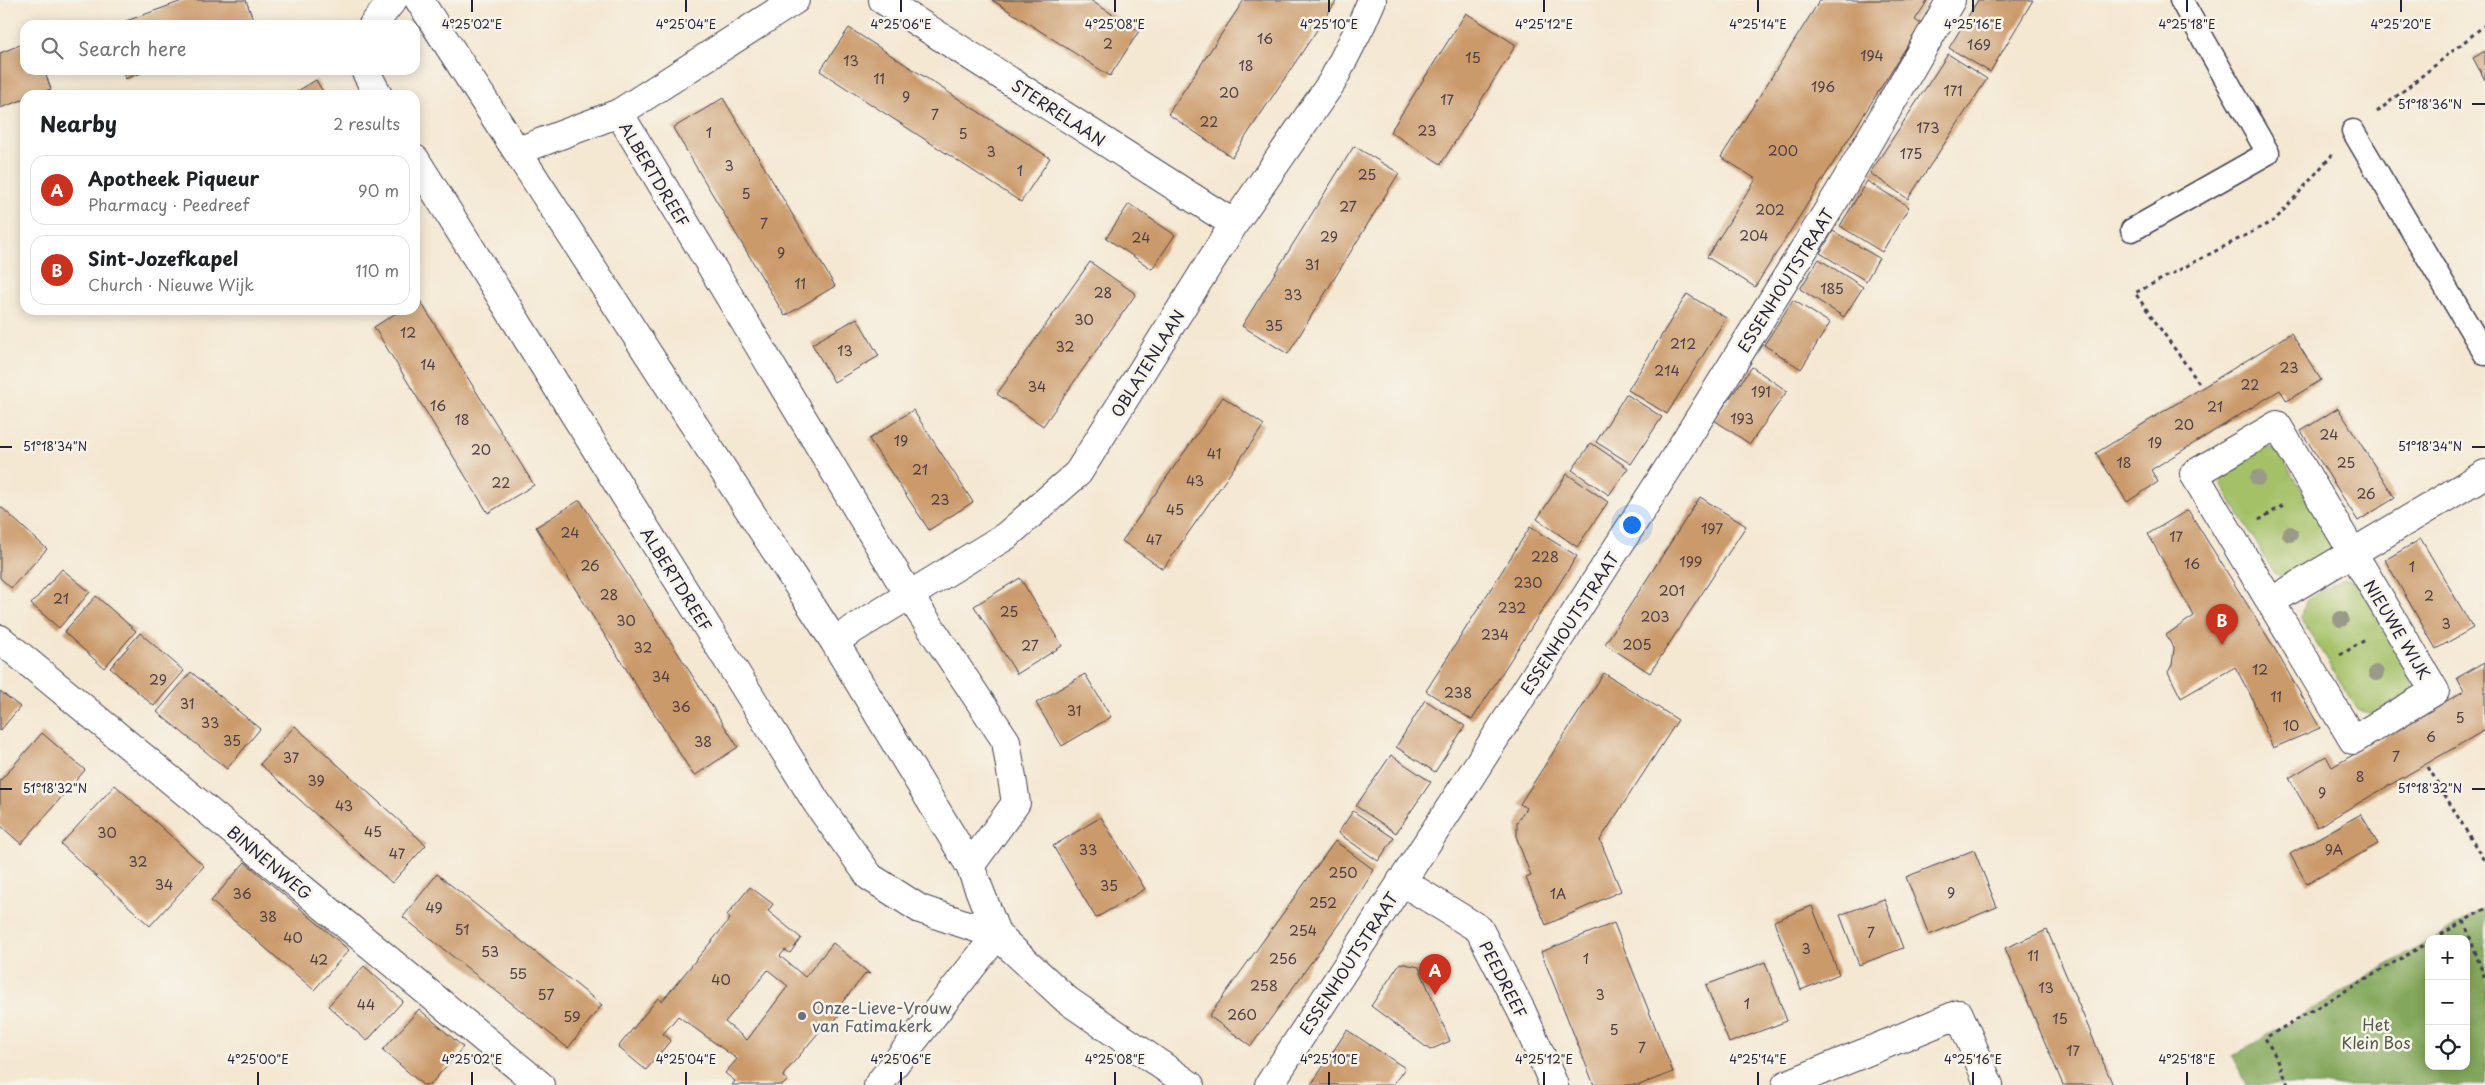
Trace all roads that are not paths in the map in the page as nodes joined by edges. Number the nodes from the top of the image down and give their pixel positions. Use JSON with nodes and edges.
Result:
{"nodes":[{"id":1,"x":393,"y":0,"type":"edge"},
{"id":2,"x":419,"y":0,"type":"edge"},
{"id":3,"x":795,"y":0,"type":"edge"},
{"id":4,"x":884,"y":0,"type":"edge"},
{"id":5,"x":1372,"y":0,"type":"edge"},
{"id":6,"x":1950,"y":0,"type":"edge"},
{"id":7,"x":2181,"y":0,"type":"edge"},
{"id":8,"x":377,"y":20,"type":"edge"},
{"id":9,"x":368,"y":75,"type":"edge"},
{"id":10,"x":375,"y":90,"type":"edge"},
{"id":11,"x":618,"y":113,"type":"junction"},
{"id":12,"x":2353,"y":131,"type":"road end"},
{"id":13,"x":518,"y":151,"type":"junction"},
{"id":14,"x":420,"y":167,"type":"edge"},
{"id":15,"x":1234,"y":224,"type":"junction"},
{"id":16,"x":2132,"y":230,"type":"dead end"},
{"id":17,"x":2485,"y":354,"type":"edge"},
{"id":18,"x":2485,"y":474,"type":"edge"},
{"id":19,"x":2353,"y":553,"type":"junction"},
{"id":20,"x":909,"y":594,"type":"junction"},
{"id":21,"x":2270,"y":602,"type":"junction"},
{"id":22,"x":0,"y":638,"type":"edge"},
{"id":23,"x":834,"y":641,"type":"junction"},
{"id":24,"x":970,"y":866,"type":"junction"},
{"id":25,"x":1401,"y":881,"type":"junction"},
{"id":26,"x":997,"y":935,"type":"junction"},
{"id":27,"x":540,"y":1085,"type":"edge"},
{"id":28,"x":878,"y":1085,"type":"edge"},
{"id":29,"x":1190,"y":1085,"type":"edge"},
{"id":30,"x":1269,"y":1085,"type":"edge"},
{"id":31,"x":1554,"y":1085,"type":"edge"},
{"id":32,"x":1786,"y":1085,"type":"edge"},
{"id":33,"x":1989,"y":1085,"type":"edge"}],
"edges":[{"from":1,"to":8,"type":"street"},
{"from":2,"to":13,"type":"street","name":"ALBERTDREEF"},
{"from":3,"to":11,"type":"street"},
{"from":4,"to":15,"type":"street","name":"STERRELAAN"},
{"from":5,"to":15,"type":"street","name":"OBLATENLAAN"},
{"from":6,"to":25,"type":"street","name":"ESSENHOUTSTRAAT"},
{"from":7,"to":16,"type":"lane"},
{"from":9,"to":10,"type":"street"},
{"from":11,"to":13,"type":"street","name":"ALBERTDREEF"},
{"from":11,"to":20,"type":"street","name":"ALBERTDREEF"},
{"from":12,"to":17,"type":"lane"},
{"from":13,"to":23,"type":"street","name":"ALBERTDREEF"},
{"from":14,"to":26,"type":"street","name":"ALBERTDREEF"},
{"from":15,"to":20,"type":"street","name":"OBLATENLAAN"},
{"from":18,"to":19,"type":"street"},
{"from":19,"to":21,"type":"street"},
{"from":19,"to":21,"type":"street","name":"NIEUWE WIJK"},
{"from":19,"to":21,"type":"street","name":"NIEUWE WIJK"},
{"from":20,"to":23,"type":"street","name":"OBLATENLAAN"},
{"from":20,"to":24,"type":"street","name":"ALBERTDREEF"},
{"from":22,"to":27,"type":"street","name":"BINNENWEG"},
{"from":23,"to":24,"type":"street","name":"ALBERTDREEF"},
{"from":24,"to":26,"type":"street","name":"ALBERTDREEF"},
{"from":25,"to":30,"type":"street","name":"ESSENHOUTSTRAAT"},
{"from":25,"to":31,"type":"street","name":"PEEDREEF"},
{"from":26,"to":28,"type":"street"},
{"from":26,"to":29,"type":"street","name":"ALBERTDREEF"},
{"from":32,"to":33,"type":"street"}]}
